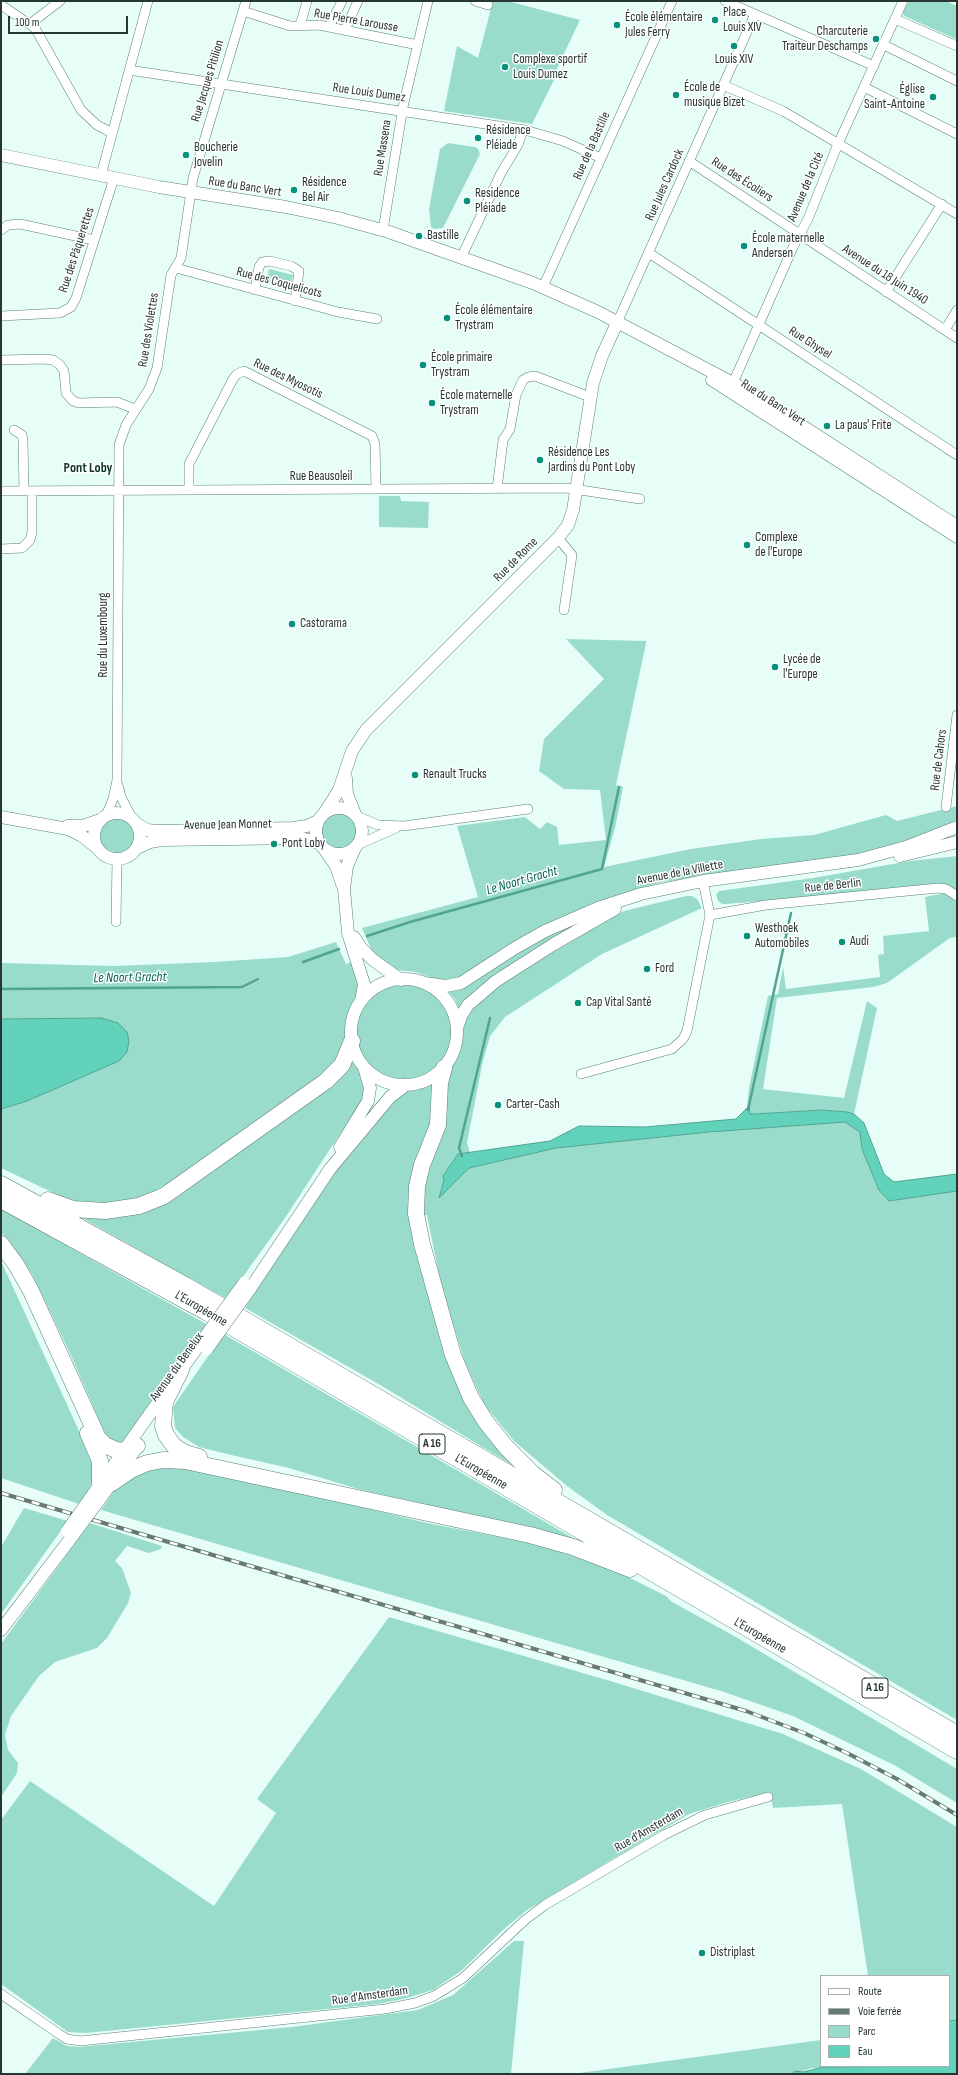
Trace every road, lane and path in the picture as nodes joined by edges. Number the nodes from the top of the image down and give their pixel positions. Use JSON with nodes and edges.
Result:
{"nodes":[{"id":1,"x":60,"y":1,"type":"edge"},
{"id":2,"x":148,"y":1,"type":"edge"},
{"id":3,"x":246,"y":1,"type":"edge"},
{"id":4,"x":307,"y":1,"type":"edge"},
{"id":5,"x":342,"y":1,"type":"edge"},
{"id":6,"x":358,"y":1,"type":"edge"},
{"id":7,"x":428,"y":1,"type":"edge"},
{"id":8,"x":475,"y":1,"type":"edge"},
{"id":9,"x":672,"y":1,"type":"edge"},
{"id":10,"x":725,"y":1,"type":"edge"},
{"id":11,"x":903,"y":1,"type":"edge"},
{"id":12,"x":488,"y":4,"type":"dead end"},
{"id":13,"x":3,"y":9,"type":"edge"},
{"id":14,"x":242,"y":11,"type":"junction"},
{"id":15,"x":755,"y":14,"type":"junction"},
{"id":16,"x":895,"y":19,"type":"junction"},
{"id":17,"x":30,"y":24,"type":"junction"},
{"id":18,"x":300,"y":26,"type":"junction"},
{"id":19,"x":329,"y":27,"type":"junction"},
{"id":20,"x":345,"y":30,"type":"junction"},
{"id":21,"x":418,"y":45,"type":"junction"},
{"id":22,"x":884,"y":45,"type":"junction"},
{"id":23,"x":957,"y":46,"type":"edge"},
{"id":24,"x":874,"y":66,"type":"junction"},
{"id":25,"x":129,"y":70,"type":"junction"},
{"id":26,"x":957,"y":81,"type":"edge"},
{"id":27,"x":221,"y":84,"type":"junction"},
{"id":28,"x":724,"y":85,"type":"junction"},
{"id":29,"x":864,"y":87,"type":"junction"},
{"id":30,"x":402,"y":111,"type":"junction"},
{"id":31,"x":524,"y":130,"type":"junction"},
{"id":32,"x":112,"y":133,"type":"junction"},
{"id":33,"x":957,"y":134,"type":"edge"},
{"id":34,"x":838,"y":144,"type":"junction"},
{"id":35,"x":1,"y":155,"type":"edge"},
{"id":36,"x":601,"y":158,"type":"junction"},
{"id":37,"x":689,"y":161,"type":"junction"},
{"id":38,"x":102,"y":175,"type":"junction"},
{"id":39,"x":114,"y":178,"type":"junction"},
{"id":40,"x":191,"y":193,"type":"junction"},
{"id":41,"x":942,"y":204,"type":"junction"},
{"id":42,"x":957,"y":214,"type":"edge"},
{"id":43,"x":1,"y":230,"type":"edge"},
{"id":44,"x":383,"y":230,"type":"junction"},
{"id":45,"x":800,"y":234,"type":"junction"},
{"id":46,"x":94,"y":240,"type":"junction"},
{"id":47,"x":649,"y":253,"type":"junction"},
{"id":48,"x":461,"y":258,"type":"junction"},
{"id":49,"x":176,"y":268,"type":"junction"},
{"id":50,"x":543,"y":287,"type":"junction"},
{"id":51,"x":255,"y":290,"type":"junction"},
{"id":52,"x":886,"y":292,"type":"junction"},
{"id":53,"x":295,"y":301,"type":"junction"},
{"id":54,"x":957,"y":310,"type":"edge"},
{"id":55,"x":1,"y":316,"type":"edge"},
{"id":56,"x":377,"y":319,"type":"dead end"},
{"id":57,"x":758,"y":325,"type":"junction"},
{"id":58,"x":616,"y":326,"type":"junction"},
{"id":59,"x":944,"y":330,"type":"junction"},
{"id":60,"x":957,"y":338,"type":"edge"},
{"id":61,"x":1,"y":360,"type":"edge"},
{"id":62,"x":733,"y":383,"type":"junction"},
{"id":63,"x":590,"y":398,"type":"junction"},
{"id":64,"x":135,"y":409,"type":"junction"},
{"id":65,"x":14,"y":430,"type":"dead end"},
{"id":66,"x":957,"y":455,"type":"edge"},
{"id":67,"x":577,"y":488,"type":"junction"},
{"id":68,"x":376,"y":489,"type":"junction"},
{"id":69,"x":498,"y":489,"type":"junction"},
{"id":70,"x":118,"y":490,"type":"junction"},
{"id":71,"x":189,"y":490,"type":"junction"},
{"id":72,"x":1,"y":491,"type":"edge"},
{"id":73,"x":28,"y":491,"type":"junction"},
{"id":74,"x":640,"y":499,"type":"dead end"},
{"id":75,"x":957,"y":526,"type":"edge"},
{"id":76,"x":957,"y":537,"type":"edge"},
{"id":77,"x":558,"y":538,"type":"junction"},
{"id":78,"x":1,"y":549,"type":"edge"},
{"id":79,"x":564,"y":610,"type":"dead end"},
{"id":80,"x":957,"y":715,"type":"edge"},
{"id":81,"x":955,"y":745,"type":"edge"},
{"id":82,"x":346,"y":769,"type":"junction"},
{"id":83,"x":117,"y":780,"type":"junction"},
{"id":84,"x":946,"y":807,"type":"dead end"},
{"id":85,"x":528,"y":809,"type":"dead end"},
{"id":86,"x":356,"y":815,"type":"junction"},
{"id":87,"x":1,"y":817,"type":"edge"},
{"id":88,"x":321,"y":817,"type":"junction"},
{"id":89,"x":103,"y":818,"type":"junction"},
{"id":90,"x":135,"y":821,"type":"junction"},
{"id":91,"x":53,"y":826,"type":"junction"},
{"id":92,"x":404,"y":826,"type":"junction"},
{"id":93,"x":957,"y":827,"type":"edge"},
{"id":94,"x":957,"y":842,"type":"edge"},
{"id":95,"x":322,"y":846,"type":"junction"},
{"id":96,"x":356,"y":846,"type":"junction"},
{"id":97,"x":96,"y":847,"type":"junction"},
{"id":98,"x":137,"y":848,"type":"junction"},
{"id":99,"x":936,"y":848,"type":"junction"},
{"id":100,"x":957,"y":848,"type":"edge"},
{"id":101,"x":117,"y":859,"type":"junction"},
{"id":102,"x":704,"y":884,"type":"junction"},
{"id":103,"x":344,"y":889,"type":"junction"},
{"id":104,"x":957,"y":896,"type":"edge"},
{"id":105,"x":710,"y":915,"type":"junction"},
{"id":106,"x":346,"y":918,"type":"junction"},
{"id":107,"x":116,"y":922,"type":"dead end"},
{"id":108,"x":401,"y":980,"type":"junction"},
{"id":109,"x":424,"y":983,"type":"junction"},
{"id":110,"x":361,"y":1002,"type":"junction"},
{"id":111,"x":457,"y":1028,"type":"junction"},
{"id":112,"x":352,"y":1041,"type":"junction"},
{"id":113,"x":364,"y":1067,"type":"junction"},
{"id":114,"x":444,"y":1068,"type":"junction"},
{"id":115,"x":581,"y":1074,"type":"dead end"},
{"id":116,"x":406,"y":1085,"type":"junction"},
{"id":117,"x":1,"y":1177,"type":"edge"},
{"id":118,"x":1,"y":1184,"type":"edge"},
{"id":119,"x":1,"y":1200,"type":"edge"},
{"id":120,"x":1,"y":1244,"type":"edge"},
{"id":121,"x":247,"y":1286,"type":"junction"},
{"id":122,"x":203,"y":1347,"type":"junction"},
{"id":123,"x":181,"y":1370,"type":"junction"},
{"id":124,"x":163,"y":1410,"type":"junction"},
{"id":125,"x":130,"y":1449,"type":"junction"},
{"id":126,"x":106,"y":1483,"type":"junction"},
{"id":127,"x":376,"y":1502,"type":"junction"},
{"id":128,"x":71,"y":1532,"type":"junction"},
{"id":129,"x":1,"y":1625,"type":"edge"},
{"id":130,"x":1,"y":1630,"type":"edge"},
{"id":131,"x":794,"y":1640,"type":"junction"},
{"id":132,"x":859,"y":1694,"type":"junction"},
{"id":133,"x":957,"y":1734,"type":"edge"},
{"id":134,"x":957,"y":1751,"type":"edge"},
{"id":135,"x":768,"y":1797,"type":"dead end"},
{"id":136,"x":1,"y":1994,"type":"edge"}],
"edges":[{"from":1,"to":17,"type":"street"},
{"from":2,"to":25,"type":"street"},
{"from":3,"to":14,"type":"street","name":"Rue Jacques Pitilion"},
{"from":4,"to":18,"type":"street"},
{"from":5,"to":19,"type":"street"},
{"from":6,"to":20,"type":"street"},
{"from":7,"to":21,"type":"street","name":"Rue Massena"},
{"from":8,"to":12,"type":"street"},
{"from":9,"to":36,"type":"street","name":"Rue de la Bastille"},
{"from":10,"to":15,"type":"street"},
{"from":11,"to":16,"type":"street","name":"Avenue de la Cité"},
{"from":13,"to":17,"type":"street"},
{"from":14,"to":18,"type":"street","name":"Rue Pierre Larousse"},
{"from":14,"to":27,"type":"street","name":"Rue Jacques Pitilion"},
{"from":15,"to":24,"type":"street"},
{"from":15,"to":28,"type":"street","name":"Rue Jules Cardock"},
{"from":16,"to":22,"type":"street","name":"Avenue de la Cité"},
{"from":16,"to":23,"type":"street"},
{"from":17,"to":32,"type":"street"},
{"from":18,"to":19,"type":"street","name":"Rue Pierre Larousse"},
{"from":19,"to":20,"type":"street","name":"Rue Pierre Larousse"},
{"from":20,"to":21,"type":"street","name":"Rue Pierre Larousse"},
{"from":21,"to":30,"type":"street","name":"Rue Massena"},
{"from":22,"to":24,"type":"street","name":"Avenue de la Cité"},
{"from":22,"to":26,"type":"street"},
{"from":24,"to":29,"type":"street","name":"Avenue de la Cité"},
{"from":25,"to":27,"type":"street","name":"Rue Louis Dumez"},
{"from":25,"to":32,"type":"street"},
{"from":27,"to":30,"type":"street","name":"Rue Louis Dumez"},
{"from":27,"to":40,"type":"street","name":"Rue Jacques Pitilion"},
{"from":28,"to":34,"type":"street"},
{"from":28,"to":37,"type":"street","name":"Rue Jules Cardock"},
{"from":29,"to":33,"type":"street"},
{"from":29,"to":34,"type":"street","name":"Avenue de la Cité"},
{"from":30,"to":31,"type":"street","name":"Rue Louis Dumez"},
{"from":30,"to":44,"type":"street","name":"Rue Massena"},
{"from":31,"to":36,"type":"street","name":"Rue Louis Dumez"},
{"from":31,"to":48,"type":"street"},
{"from":32,"to":38,"type":"street"},
{"from":34,"to":41,"type":"street"},
{"from":34,"to":45,"type":"street","name":"Avenue de la Cité"},
{"from":35,"to":38,"type":"street","name":"Rue du Banc Vert"},
{"from":36,"to":50,"type":"street","name":"Rue de la Bastille"},
{"from":37,"to":45,"type":"street","name":"Rue des Écoliers"},
{"from":37,"to":47,"type":"street","name":"Rue Jules Cardock"},
{"from":38,"to":39,"type":"street","name":"Rue du Banc Vert"},
{"from":39,"to":40,"type":"street","name":"Rue du Banc Vert"},
{"from":39,"to":46,"type":"street","name":"Rue des Pâquerettes"},
{"from":40,"to":44,"type":"street","name":"Rue du Banc Vert"},
{"from":40,"to":49,"type":"street","name":"Rue des Violettes"},
{"from":41,"to":42,"type":"street"},
{"from":41,"to":52,"type":"street"},
{"from":43,"to":46,"type":"street"},
{"from":44,"to":48,"type":"street","name":"Rue du Banc Vert"},
{"from":45,"to":52,"type":"street","name":"Avenue du 18 Juin 1940"},
{"from":45,"to":57,"type":"street","name":"Avenue de la Cité"},
{"from":46,"to":55,"type":"street","name":"Rue des Pâquerettes"},
{"from":47,"to":57,"type":"street","name":"Rue Ghysel"},
{"from":47,"to":58,"type":"street","name":"Rue Jules Cardock"},
{"from":48,"to":50,"type":"street","name":"Rue du Banc Vert"},
{"from":49,"to":51,"type":"street","name":"Rue des Coquelicots"},
{"from":49,"to":64,"type":"street","name":"Rue des Violettes"},
{"from":50,"to":58,"type":"street","name":"Rue du Banc Vert"},
{"from":51,"to":53,"type":"street","name":"Rue des Coquelicots"},
{"from":51,"to":53,"type":"street"},
{"from":52,"to":59,"type":"street","name":"Avenue du 18 Juin 1940"},
{"from":53,"to":56,"type":"street","name":"Rue des Coquelicots"},
{"from":54,"to":59,"type":"street"},
{"from":57,"to":62,"type":"street","name":"Avenue de la Cité"},
{"from":57,"to":66,"type":"street","name":"Rue Ghysel"},
{"from":58,"to":62,"type":"street","name":"Rue du Banc Vert"},
{"from":58,"to":63,"type":"street","name":"Rue de Rome"},
{"from":58,"to":76,"type":"street","name":"Rue du Banc Vert"},
{"from":59,"to":60,"type":"street","name":"Avenue du 18 Juin 1940"},
{"from":61,"to":64,"type":"street"},
{"from":62,"to":75,"type":"street","name":"Rue du Banc Vert"},
{"from":63,"to":67,"type":"street","name":"Rue de Rome"},
{"from":63,"to":69,"type":"street"},
{"from":64,"to":70,"type":"street","name":"Rue des Violettes"},
{"from":65,"to":73,"type":"street"},
{"from":67,"to":69,"type":"street","name":"Rue Beausoleil"},
{"from":67,"to":74,"type":"street","name":"Rue Beausoleil"},
{"from":67,"to":77,"type":"street","name":"Rue de Rome"},
{"from":68,"to":69,"type":"street","name":"Rue Beausoleil"},
{"from":68,"to":71,"type":"street","name":"Rue Beausoleil"},
{"from":68,"to":71,"type":"street","name":"Rue des Myosotis"},
{"from":70,"to":71,"type":"street","name":"Rue Beausoleil"},
{"from":70,"to":73,"type":"street","name":"Rue Beausoleil"},
{"from":70,"to":83,"type":"street","name":"Rue du Luxembourg"},
{"from":72,"to":73,"type":"street","name":"Rue Beausoleil"},
{"from":73,"to":78,"type":"street"},
{"from":77,"to":79,"type":"street"},
{"from":77,"to":82,"type":"street","name":"Rue de Rome"},
{"from":80,"to":81,"type":"street","name":"Rue de Cahors"},
{"from":81,"to":84,"type":"street","name":"Rue de Cahors"},
{"from":82,"to":86,"type":"street","name":"Rue de Rome"},
{"from":82,"to":88,"type":"street","name":"Rue de Rome"},
{"from":83,"to":89,"type":"street","name":"Rue du Luxembourg"},
{"from":83,"to":90,"type":"street","name":"Rue du Luxembourg"},
{"from":85,"to":92,"type":"street"},
{"from":86,"to":88,"type":"street"},
{"from":86,"to":92,"type":"street"},
{"from":86,"to":96,"type":"street"},
{"from":87,"to":91,"type":"street"},
{"from":88,"to":90,"type":"street","name":"Avenue Jean Monnet"},
{"from":88,"to":95,"type":"street"},
{"from":89,"to":90,"type":"street"},
{"from":89,"to":91,"type":"street"},
{"from":89,"to":97,"type":"street"},
{"from":90,"to":98,"type":"street"},
{"from":91,"to":97,"type":"street"},
{"from":92,"to":96,"type":"street"},
{"from":93,"to":102,"type":"street","name":"Avenue de la Villette"},
{"from":94,"to":99,"type":"street","name":"Avenue de la Villette"},
{"from":95,"to":96,"type":"street"},
{"from":95,"to":98,"type":"street","name":"Avenue Jean Monnet"},
{"from":95,"to":103,"type":"street"},
{"from":96,"to":103,"type":"street"},
{"from":97,"to":101,"type":"street"},
{"from":98,"to":101,"type":"street"},
{"from":99,"to":100,"type":"street"},
{"from":99,"to":102,"type":"street","name":"Avenue de la Villette"},
{"from":101,"to":107,"type":"street"},
{"from":102,"to":105,"type":"street"},
{"from":102,"to":109,"type":"street","name":"Avenue de la Villette"},
{"from":102,"to":111,"type":"street","name":"Avenue de la Villette"},
{"from":103,"to":106,"type":"street"},
{"from":104,"to":105,"type":"street","name":"Rue de Berlin"},
{"from":105,"to":115,"type":"street"},
{"from":106,"to":108,"type":"street"},
{"from":106,"to":110,"type":"street"},
{"from":108,"to":109,"type":"street"},
{"from":108,"to":110,"type":"street"},
{"from":109,"to":111,"type":"street"},
{"from":110,"to":112,"type":"street"},
{"from":111,"to":114,"type":"street"},
{"from":112,"to":113,"type":"street"},
{"from":112,"to":117,"type":"highway"},
{"from":113,"to":116,"type":"street"},
{"from":113,"to":121,"type":"street","name":"Avenue du Benelux"},
{"from":114,"to":116,"type":"street"},
{"from":114,"to":131,"type":"highway"},
{"from":116,"to":121,"type":"street","name":"Avenue du Benelux"},
{"from":118,"to":131,"type":"highway","name":"L'Européenne","number":"A 16"},
{"from":119,"to":132,"type":"highway","name":"L'Européenne","number":"A 16"},
{"from":120,"to":125,"type":"highway"},
{"from":120,"to":126,"type":"highway"},
{"from":121,"to":122,"type":"street","name":"Avenue du Benelux","bridge":true},
{"from":122,"to":123,"type":"street","name":"Avenue du Benelux"},
{"from":122,"to":124,"type":"street","name":"Avenue du Benelux"},
{"from":123,"to":124,"type":"highway"},
{"from":123,"to":125,"type":"street","name":"Avenue du Benelux"},
{"from":124,"to":125,"type":"street","name":"Avenue du Benelux"},
{"from":124,"to":127,"type":"highway"},
{"from":125,"to":126,"type":"street","name":"Avenue du Benelux"},
{"from":126,"to":127,"type":"highway"},
{"from":126,"to":128,"type":"street","name":"Avenue du Benelux","bridge":true},
{"from":127,"to":132,"type":"highway"},
{"from":128,"to":129,"type":"street","name":"Avenue du Benelux"},
{"from":128,"to":130,"type":"street","name":"Avenue du Benelux"},
{"from":131,"to":133,"type":"highway","name":"L'Européenne","number":"A 16"},
{"from":132,"to":134,"type":"highway","name":"L'Européenne","number":"A 16"},
{"from":135,"to":136,"type":"street","name":"Rue d'Amsterdam"}]}
